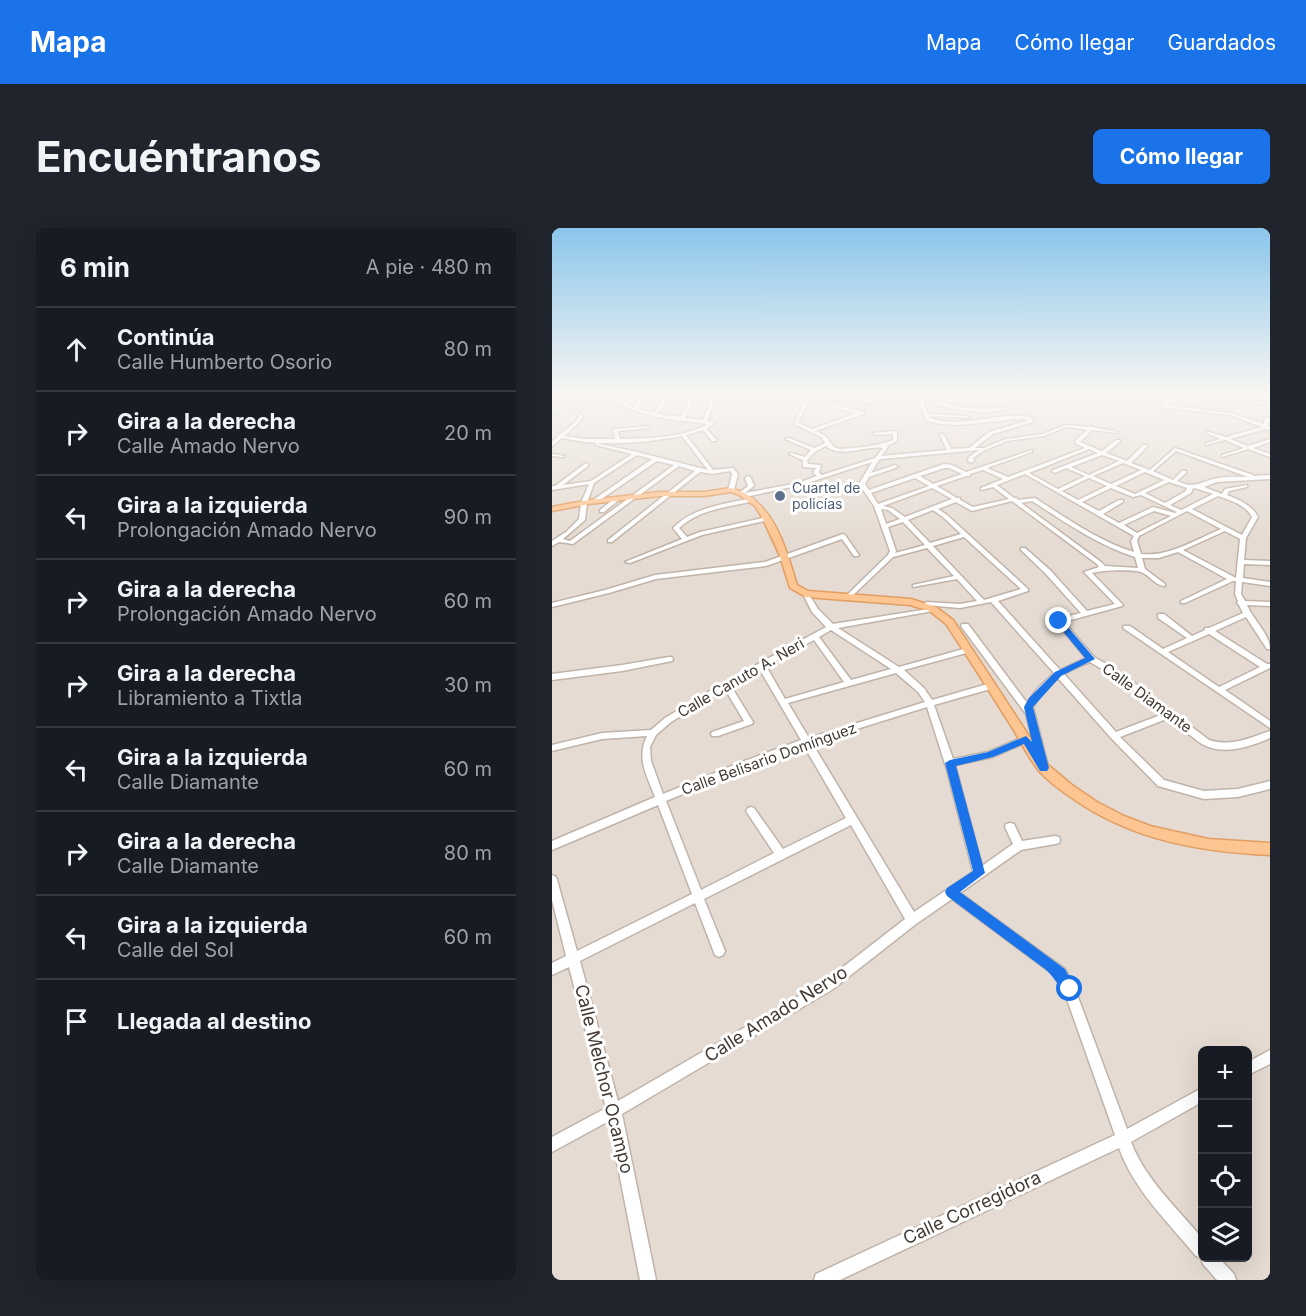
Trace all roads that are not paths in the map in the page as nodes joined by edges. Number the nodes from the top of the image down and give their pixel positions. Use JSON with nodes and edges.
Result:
{"nodes":[{"id":1,"x":594,"y":442,"type":"edge"},
{"id":2,"x":689,"y":442,"type":"edge"},
{"id":3,"x":795,"y":442,"type":"edge"},
{"id":4,"x":892,"y":442,"type":"edge"},
{"id":5,"x":945,"y":442,"type":"edge"},
{"id":6,"x":979,"y":442,"type":"edge"},
{"id":7,"x":1001,"y":442,"type":"edge"},
{"id":8,"x":1079,"y":442,"type":"edge"},
{"id":9,"x":1117,"y":442,"type":"edge"},
{"id":10,"x":1215,"y":442,"type":"edge"},
{"id":11,"x":1235,"y":442,"type":"edge"},
{"id":12,"x":1266,"y":442,"type":"edge"},
{"id":13,"x":827,"y":444,"type":"joint"},
{"id":14,"x":913,"y":444,"type":"dead end"},
{"id":15,"x":1208,"y":444,"type":"dead end"},
{"id":16,"x":885,"y":445,"type":"junction"},
{"id":17,"x":1145,"y":446,"type":"dead end"},
{"id":18,"x":1248,"y":447,"type":"junction"},
{"id":19,"x":1088,"y":448,"type":"junction"},
{"id":20,"x":970,"y":449,"type":"junction"},
{"id":21,"x":985,"y":449,"type":"junction"},
{"id":22,"x":814,"y":450,"type":"junction"},
{"id":23,"x":1030,"y":451,"type":"dead end"},
{"id":24,"x":950,"y":452,"type":"junction"},
{"id":25,"x":638,"y":453,"type":"junction"},
{"id":26,"x":1102,"y":453,"type":"junction"},
{"id":27,"x":791,"y":454,"type":"dead end"},
{"id":28,"x":917,"y":454,"type":"junction"},
{"id":29,"x":552,"y":455,"type":"edge"},
{"id":30,"x":563,"y":456,"type":"dead end"},
{"id":31,"x":1224,"y":456,"type":"dead end"},
{"id":32,"x":1270,"y":456,"type":"edge"},
{"id":33,"x":656,"y":459,"type":"junction"},
{"id":34,"x":805,"y":459,"type":"junction"},
{"id":35,"x":875,"y":460,"type":"junction"},
{"id":36,"x":971,"y":461,"type":"dead end"},
{"id":37,"x":1124,"y":463,"type":"junction"},
{"id":38,"x":586,"y":465,"type":"dead end"},
{"id":39,"x":678,"y":465,"type":"junction"},
{"id":40,"x":895,"y":466,"type":"dead end"},
{"id":41,"x":1067,"y":467,"type":"junction"},
{"id":42,"x":1226,"y":467,"type":"junction"},
{"id":43,"x":985,"y":469,"type":"junction"},
{"id":44,"x":699,"y":470,"type":"junction"},
{"id":45,"x":1152,"y":470,"type":"dead end"},
{"id":46,"x":1055,"y":471,"type":"dead end"},
{"id":47,"x":1143,"y":471,"type":"junction"},
{"id":48,"x":712,"y":472,"type":"junction"},
{"id":49,"x":1184,"y":472,"type":"dead end"},
{"id":50,"x":1026,"y":473,"type":"junction"},
{"id":51,"x":869,"y":475,"type":"junction"},
{"id":52,"x":968,"y":475,"type":"junction"},
{"id":53,"x":916,"y":476,"type":"junction"},
{"id":54,"x":1089,"y":476,"type":"junction"},
{"id":55,"x":821,"y":477,"type":"junction"},
{"id":56,"x":1270,"y":477,"type":"edge"},
{"id":57,"x":748,"y":478,"type":"dead end"},
{"id":58,"x":1255,"y":478,"type":"junction"},
{"id":59,"x":1009,"y":480,"type":"junction"},
{"id":60,"x":1216,"y":480,"type":"junction"},
{"id":61,"x":1170,"y":481,"type":"junction"},
{"id":62,"x":592,"y":482,"type":"junction"},
{"id":63,"x":995,"y":486,"type":"junction"},
{"id":64,"x":1112,"y":486,"type":"junction"},
{"id":65,"x":1245,"y":486,"type":"dead end"},
{"id":66,"x":934,"y":487,"type":"junction"},
{"id":67,"x":1199,"y":487,"type":"junction"},
{"id":68,"x":554,"y":488,"type":"edge"},
{"id":69,"x":1190,"y":488,"type":"junction"},
{"id":70,"x":983,"y":489,"type":"dead end"},
{"id":71,"x":731,"y":490,"type":"junction"},
{"id":72,"x":1057,"y":491,"type":"junction"},
{"id":73,"x":867,"y":493,"type":"junction"},
{"id":74,"x":671,"y":494,"type":"junction"},
{"id":75,"x":1138,"y":494,"type":"junction"},
{"id":76,"x":1220,"y":495,"type":"junction"},
{"id":77,"x":746,"y":496,"type":"junction"},
{"id":78,"x":634,"y":497,"type":"junction"},
{"id":79,"x":617,"y":499,"type":"junction"},
{"id":80,"x":958,"y":499,"type":"junction"},
{"id":81,"x":595,"y":501,"type":"junction"},
{"id":82,"x":1016,"y":501,"type":"junction"},
{"id":83,"x":1121,"y":501,"type":"dead end"},
{"id":84,"x":1077,"y":502,"type":"junction"},
{"id":85,"x":584,"y":503,"type":"junction"},
{"id":86,"x":1167,"y":504,"type":"junction"},
{"id":87,"x":877,"y":506,"type":"junction"},
{"id":88,"x":933,"y":508,"type":"junction"},
{"id":89,"x":552,"y":509,"type":"edge"},
{"id":90,"x":602,"y":511,"type":"dead end"},
{"id":91,"x":1181,"y":512,"type":"junction"},
{"id":92,"x":1098,"y":514,"type":"junction"},
{"id":93,"x":767,"y":519,"type":"junction"},
{"id":94,"x":904,"y":519,"type":"junction"},
{"id":95,"x":1119,"y":525,"type":"junction"},
{"id":96,"x":886,"y":526,"type":"junction"},
{"id":97,"x":1226,"y":529,"type":"junction"},
{"id":98,"x":965,"y":535,"type":"junction"},
{"id":99,"x":1135,"y":538,"type":"junction"},
{"id":100,"x":1243,"y":538,"type":"junction"},
{"id":101,"x":685,"y":539,"type":"junction"},
{"id":102,"x":610,"y":541,"type":"dead end"},
{"id":103,"x":555,"y":542,"type":"edge"},
{"id":104,"x":929,"y":547,"type":"junction"},
{"id":105,"x":1023,"y":549,"type":"dead end"},
{"id":106,"x":1177,"y":549,"type":"junction"},
{"id":107,"x":1120,"y":550,"type":"junction"},
{"id":108,"x":1139,"y":554,"type":"junction"},
{"id":109,"x":856,"y":555,"type":"dead end"},
{"id":110,"x":891,"y":556,"type":"junction"},
{"id":111,"x":785,"y":558,"type":"junction"},
{"id":112,"x":628,"y":562,"type":"dead end"},
{"id":113,"x":1240,"y":562,"type":"junction"},
{"id":114,"x":1270,"y":564,"type":"edge"},
{"id":115,"x":1103,"y":568,"type":"junction"},
{"id":116,"x":1142,"y":570,"type":"junction"},
{"id":117,"x":957,"y":577,"type":"junction"},
{"id":118,"x":1236,"y":580,"type":"junction"},
{"id":119,"x":1270,"y":584,"type":"edge"},
{"id":120,"x":1163,"y":585,"type":"dead end"},
{"id":121,"x":915,"y":586,"type":"dead end"},
{"id":122,"x":806,"y":594,"type":"junction"},
{"id":123,"x":848,"y":597,"type":"junction"},
{"id":124,"x":993,"y":600,"type":"junction"},
{"id":125,"x":982,"y":602,"type":"junction"},
{"id":126,"x":1183,"y":602,"type":"dead end"},
{"id":127,"x":1240,"y":603,"type":"junction"},
{"id":128,"x":1270,"y":604,"type":"edge"},
{"id":129,"x":552,"y":605,"type":"edge"},
{"id":130,"x":927,"y":607,"type":"junction"},
{"id":131,"x":1085,"y":613,"type":"junction"},
{"id":132,"x":1247,"y":614,"type":"junction"},
{"id":133,"x":1161,"y":616,"type":"dead end"},
{"id":134,"x":965,"y":626,"type":"dead end"},
{"id":135,"x":831,"y":627,"type":"junction"},
{"id":136,"x":1127,"y":628,"type":"dead end"},
{"id":137,"x":1208,"y":630,"type":"junction"},
{"id":138,"x":815,"y":636,"type":"junction"},
{"id":139,"x":1191,"y":638,"type":"junction"},
{"id":140,"x":1270,"y":647,"type":"edge"},
{"id":141,"x":968,"y":650,"type":"junction"},
{"id":142,"x":1162,"y":652,"type":"junction"},
{"id":143,"x":669,"y":659,"type":"dead end"},
{"id":144,"x":1090,"y":659,"type":"junction"},
{"id":145,"x":761,"y":665,"type":"junction"},
{"id":146,"x":1268,"y":666,"type":"edge"},
{"id":147,"x":896,"y":670,"type":"junction"},
{"id":148,"x":1058,"y":674,"type":"junction"},
{"id":149,"x":552,"y":677,"type":"edge"},
{"id":150,"x":849,"y":683,"type":"junction"},
{"id":151,"x":726,"y":685,"type":"junction"},
{"id":152,"x":991,"y":686,"type":"junction"},
{"id":153,"x":1219,"y":690,"type":"junction"},
{"id":154,"x":783,"y":702,"type":"junction"},
{"id":155,"x":930,"y":702,"type":"junction"},
{"id":156,"x":1029,"y":712,"type":"junction"},
{"id":157,"x":1171,"y":714,"type":"junction"},
{"id":158,"x":1270,"y":725,"type":"edge"},
{"id":159,"x":653,"y":733,"type":"junction"},
{"id":160,"x":715,"y":734,"type":"dead end"},
{"id":161,"x":1270,"y":734,"type":"edge"},
{"id":162,"x":1114,"y":736,"type":"junction"},
{"id":163,"x":1026,"y":739,"type":"junction"},
{"id":164,"x":806,"y":742,"type":"junction"},
{"id":165,"x":552,"y":748,"type":"edge"},
{"id":166,"x":950,"y":763,"type":"junction"},
{"id":167,"x":1044,"y":768,"type":"junction"},
{"id":168,"x":1270,"y":785,"type":"edge"},
{"id":169,"x":661,"y":799,"type":"junction"},
{"id":170,"x":751,"y":811,"type":"dead end"},
{"id":171,"x":852,"y":820,"type":"junction"},
{"id":172,"x":1010,"y":826,"type":"dead end"},
{"id":173,"x":1054,"y":840,"type":"dead end"},
{"id":174,"x":552,"y":846,"type":"edge"},
{"id":175,"x":1019,"y":846,"type":"junction"},
{"id":176,"x":1270,"y":849,"type":"edge"},
{"id":177,"x":782,"y":856,"type":"junction"},
{"id":178,"x":979,"y":873,"type":"junction"},
{"id":179,"x":552,"y":880,"type":"edge"},
{"id":180,"x":951,"y":892,"type":"junction"},
{"id":181,"x":697,"y":898,"type":"junction"},
{"id":182,"x":912,"y":920,"type":"junction"},
{"id":183,"x":719,"y":951,"type":"dead end"},
{"id":184,"x":574,"y":959,"type":"junction"},
{"id":185,"x":552,"y":969,"type":"edge"},
{"id":186,"x":1270,"y":1057,"type":"edge"},
{"id":187,"x":1252,"y":1068,"type":"edge"},
{"id":188,"x":1198,"y":1098,"type":"edge"},
{"id":189,"x":614,"y":1111,"type":"junction"},
{"id":190,"x":1124,"y":1138,"type":"junction"},
{"id":191,"x":552,"y":1145,"type":"edge"},
{"id":192,"x":1198,"y":1244,"type":"edge"},
{"id":193,"x":1213,"y":1262,"type":"edge"},
{"id":194,"x":648,"y":1280,"type":"edge"},
{"id":195,"x":822,"y":1280,"type":"edge"},
{"id":196,"x":1228,"y":1280,"type":"edge"}],
"edges":[{"from":1,"to":25,"type":"street"},
{"from":2,"to":48,"type":"street"},
{"from":3,"to":22,"type":"street"},
{"from":4,"to":16,"type":"street"},
{"from":5,"to":24,"type":"street"},
{"from":6,"to":20,"type":"street"},
{"from":7,"to":21,"type":"street"},
{"from":8,"to":19,"type":"street"},
{"from":9,"to":26,"type":"street"},
{"from":10,"to":15,"type":"street"},
{"from":11,"to":18,"type":"street"},
{"from":12,"to":18,"type":"street"},
{"from":13,"to":16,"type":"street"},
{"from":13,"to":22,"type":"street"},
{"from":14,"to":28,"type":"street"},
{"from":16,"to":35,"type":"street"},
{"from":17,"to":37,"type":"street"},
{"from":18,"to":31,"type":"street"},
{"from":18,"to":32,"type":"street"},
{"from":19,"to":26,"type":"street"},
{"from":19,"to":50,"type":"street"},
{"from":20,"to":21,"type":"street"},
{"from":20,"to":24,"type":"street"},
{"from":21,"to":36,"type":"street"},
{"from":22,"to":34,"type":"street"},
{"from":23,"to":43,"type":"street"},
{"from":24,"to":28,"type":"street"},
{"from":25,"to":33,"type":"street"},
{"from":25,"to":62,"type":"street"},
{"from":26,"to":37,"type":"street"},
{"from":26,"to":41,"type":"street"},
{"from":27,"to":34,"type":"street"},
{"from":28,"to":35,"type":"street"},
{"from":29,"to":30,"type":"street"},
{"from":33,"to":39,"type":"street"},
{"from":33,"to":81,"type":"street"},
{"from":34,"to":55,"type":"street"},
{"from":35,"to":51,"type":"street"},
{"from":35,"to":55,"type":"street"},
{"from":37,"to":47,"type":"street"},
{"from":37,"to":54,"type":"street"},
{"from":38,"to":68,"type":"street"},
{"from":39,"to":44,"type":"street"},
{"from":39,"to":78,"type":"street"},
{"from":40,"to":51,"type":"street"},
{"from":41,"to":46,"type":"street"},
{"from":41,"to":54,"type":"street"},
{"from":42,"to":45,"type":"street"},
{"from":42,"to":58,"type":"street"},
{"from":42,"to":60,"type":"street"},
{"from":43,"to":52,"type":"street"},
{"from":43,"to":59,"type":"street"},
{"from":44,"to":48,"type":"street"},
{"from":44,"to":74,"type":"street"},
{"from":47,"to":61,"type":"street"},
{"from":47,"to":64,"type":"street"},
{"from":48,"to":71,"type":"street"},
{"from":49,"to":61,"type":"street"},
{"from":50,"to":59,"type":"street"},
{"from":50,"to":72,"type":"street"},
{"from":51,"to":73,"type":"street"},
{"from":52,"to":53,"type":"street"},
{"from":52,"to":66,"type":"street"},
{"from":53,"to":66,"type":"street"},
{"from":53,"to":73,"type":"street"},
{"from":54,"to":64,"type":"street"},
{"from":54,"to":72,"type":"street"},
{"from":55,"to":77,"type":"street"},
{"from":56,"to":58,"type":"street"},
{"from":57,"to":77,"type":"street"},
{"from":58,"to":60,"type":"street"},
{"from":59,"to":63,"type":"street"},
{"from":60,"to":67,"type":"street"},
{"from":61,"to":69,"type":"street"},
{"from":61,"to":75,"type":"street"},
{"from":62,"to":68,"type":"street"},
{"from":62,"to":85,"type":"street"},
{"from":63,"to":70,"type":"street"},
{"from":63,"to":82,"type":"street"},
{"from":64,"to":75,"type":"street"},
{"from":64,"to":84,"type":"street"},
{"from":65,"to":76,"type":"street"},
{"from":66,"to":80,"type":"street"},
{"from":66,"to":87,"type":"street"},
{"from":67,"to":69,"type":"street"},
{"from":67,"to":76,"type":"street"},
{"from":69,"to":86,"type":"street"},
{"from":71,"to":74,"type":"main road"},
{"from":71,"to":77,"type":"main road"},
{"from":72,"to":84,"type":"street"},
{"from":73,"to":87,"type":"street"},
{"from":74,"to":78,"type":"main road"},
{"from":74,"to":102,"type":"street"},
{"from":75,"to":86,"type":"street"},
{"from":76,"to":91,"type":"street"},
{"from":76,"to":100,"type":"street"},
{"from":77,"to":93,"type":"main road"},
{"from":77,"to":101,"type":"street"},
{"from":78,"to":79,"type":"main road"},
{"from":78,"to":103,"type":"street"},
{"from":79,"to":81,"type":"main road"},
{"from":79,"to":90,"type":"street"},
{"from":80,"to":82,"type":"street"},
{"from":80,"to":88,"type":"street"},
{"from":81,"to":85,"type":"main road"},
{"from":82,"to":107,"type":"street"},
{"from":82,"to":115,"type":"street"},
{"from":83,"to":92,"type":"street"},
{"from":84,"to":92,"type":"street"},
{"from":85,"to":89,"type":"main road"},
{"from":85,"to":103,"type":"street"},
{"from":86,"to":91,"type":"street"},
{"from":87,"to":94,"type":"street"},
{"from":87,"to":96,"type":"street"},
{"from":88,"to":94,"type":"street"},
{"from":88,"to":98,"type":"street"},
{"from":91,"to":95,"type":"street"},
{"from":91,"to":97,"type":"street"},
{"from":91,"to":99,"type":"street"},
{"from":92,"to":95,"type":"street"},
{"from":93,"to":101,"type":"street"},
{"from":93,"to":111,"type":"main road"},
{"from":94,"to":96,"type":"street"},
{"from":94,"to":104,"type":"street"},
{"from":95,"to":99,"type":"street"},
{"from":96,"to":110,"type":"street"},
{"from":97,"to":100,"type":"street"},
{"from":97,"to":106,"type":"street"},
{"from":98,"to":104,"type":"street"},
{"from":98,"to":124,"type":"street","name":"Calle Canuto A. Neri"},
{"from":99,"to":107,"type":"street"},
{"from":99,"to":108,"type":"street"},
{"from":100,"to":113,"type":"street"},
{"from":101,"to":112,"type":"street"},
{"from":104,"to":110,"type":"street"},
{"from":104,"to":117,"type":"street"},
{"from":105,"to":131,"type":"street"},
{"from":106,"to":108,"type":"street"},
{"from":106,"to":118,"type":"street"},
{"from":107,"to":108,"type":"street"},
{"from":108,"to":116,"type":"street"},
{"from":109,"to":111,"type":"street"},
{"from":110,"to":123,"type":"street"},
{"from":111,"to":122,"type":"main road"},
{"from":111,"to":129,"type":"street"},
{"from":113,"to":114,"type":"street"},
{"from":113,"to":118,"type":"street"},
{"from":115,"to":116,"type":"street"},
{"from":115,"to":131,"type":"street"},
{"from":116,"to":120,"type":"street"},
{"from":117,"to":121,"type":"street"},
{"from":117,"to":125,"type":"street"},
{"from":118,"to":119,"type":"street"},
{"from":118,"to":126,"type":"street"},
{"from":118,"to":127,"type":"street"},
{"from":122,"to":123,"type":"main road"},
{"from":122,"to":135,"type":"street"},
{"from":123,"to":130,"type":"main road"},
{"from":124,"to":125,"type":"street","name":"Calle Canuto A. Neri"},
{"from":124,"to":148,"type":"street"},
{"from":125,"to":130,"type":"street","name":"Calle Canuto A. Neri"},
{"from":127,"to":128,"type":"street"},
{"from":127,"to":132,"type":"street"},
{"from":130,"to":135,"type":"street","name":"Calle Canuto A. Neri"},
{"from":130,"to":141,"type":"main road"},
{"from":131,"to":144,"type":"street"},
{"from":132,"to":137,"type":"street"},
{"from":132,"to":140,"type":"street"},
{"from":133,"to":139,"type":"street"},
{"from":134,"to":156,"type":"street"},
{"from":135,"to":138,"type":"street","name":"Calle Canuto A. Neri"},
{"from":135,"to":147,"type":"street"},
{"from":136,"to":142,"type":"street"},
{"from":137,"to":139,"type":"street"},
{"from":137,"to":146,"type":"street"},
{"from":138,"to":145,"type":"street","name":"Calle Canuto A. Neri"},
{"from":138,"to":150,"type":"street"},
{"from":139,"to":142,"type":"street"},
{"from":141,"to":147,"type":"street"},
{"from":141,"to":152,"type":"main road"},
{"from":142,"to":153,"type":"street"},
{"from":143,"to":149,"type":"street"},
{"from":144,"to":148,"type":"street","name":"Calle Diamante"},
{"from":144,"to":157,"type":"street","name":"Calle Diamante"},
{"from":145,"to":151,"type":"street","name":"Calle Canuto A. Neri"},
{"from":145,"to":154,"type":"street"},
{"from":146,"to":153,"type":"street"},
{"from":147,"to":150,"type":"street"},
{"from":147,"to":155,"type":"street"},
{"from":148,"to":156,"type":"street","name":"Calle Diamante"},
{"from":148,"to":162,"type":"street"},
{"from":150,"to":154,"type":"street"},
{"from":151,"to":159,"type":"street","name":"Calle Canuto A. Neri"},
{"from":151,"to":160,"type":"street"},
{"from":152,"to":155,"type":"street","name":"Calle Belisario Domínguez"},
{"from":152,"to":163,"type":"main road"},
{"from":153,"to":158,"type":"street"},
{"from":154,"to":164,"type":"street"},
{"from":155,"to":164,"type":"street","name":"Calle Belisario Domínguez"},
{"from":155,"to":166,"type":"street"},
{"from":156,"to":167,"type":"street"},
{"from":157,"to":161,"type":"street","name":"Calle Diamante"},
{"from":157,"to":162,"type":"street"},
{"from":159,"to":165,"type":"street"},
{"from":159,"to":169,"type":"street"},
{"from":162,"to":168,"type":"street"},
{"from":163,"to":166,"type":"street"},
{"from":163,"to":167,"type":"main road"},
{"from":164,"to":169,"type":"street","name":"Calle Belisario Domínguez"},
{"from":164,"to":171,"type":"street"},
{"from":166,"to":178,"type":"street"},
{"from":167,"to":176,"type":"main road"},
{"from":169,"to":174,"type":"street","name":"Calle Belisario Domínguez"},
{"from":169,"to":181,"type":"street"},
{"from":170,"to":177,"type":"street"},
{"from":171,"to":177,"type":"street"},
{"from":171,"to":182,"type":"street"},
{"from":172,"to":175,"type":"street"},
{"from":173,"to":175,"type":"street"},
{"from":175,"to":178,"type":"street","name":"Calle Amado Nervo"},
{"from":177,"to":181,"type":"street"},
{"from":178,"to":180,"type":"street","name":"Calle Amado Nervo"},
{"from":179,"to":184,"type":"street","name":"Calle Melchor Ocampo"},
{"from":180,"to":182,"type":"street","name":"Calle Amado Nervo"},
{"from":180,"to":190,"type":"street"},
{"from":181,"to":183,"type":"street"},
{"from":181,"to":184,"type":"street"},
{"from":182,"to":189,"type":"street","name":"Calle Amado Nervo"},
{"from":184,"to":185,"type":"street"},
{"from":184,"to":189,"type":"street","name":"Calle Melchor Ocampo"},
{"from":186,"to":187,"type":"street"},
{"from":188,"to":190,"type":"street","name":"Calle Corregidora"},
{"from":189,"to":191,"type":"street","name":"Calle Amado Nervo"},
{"from":189,"to":194,"type":"street","name":"Calle Melchor Ocampo"},
{"from":190,"to":192,"type":"street"},
{"from":190,"to":195,"type":"street","name":"Calle Corregidora"},
{"from":193,"to":196,"type":"street"}]}
